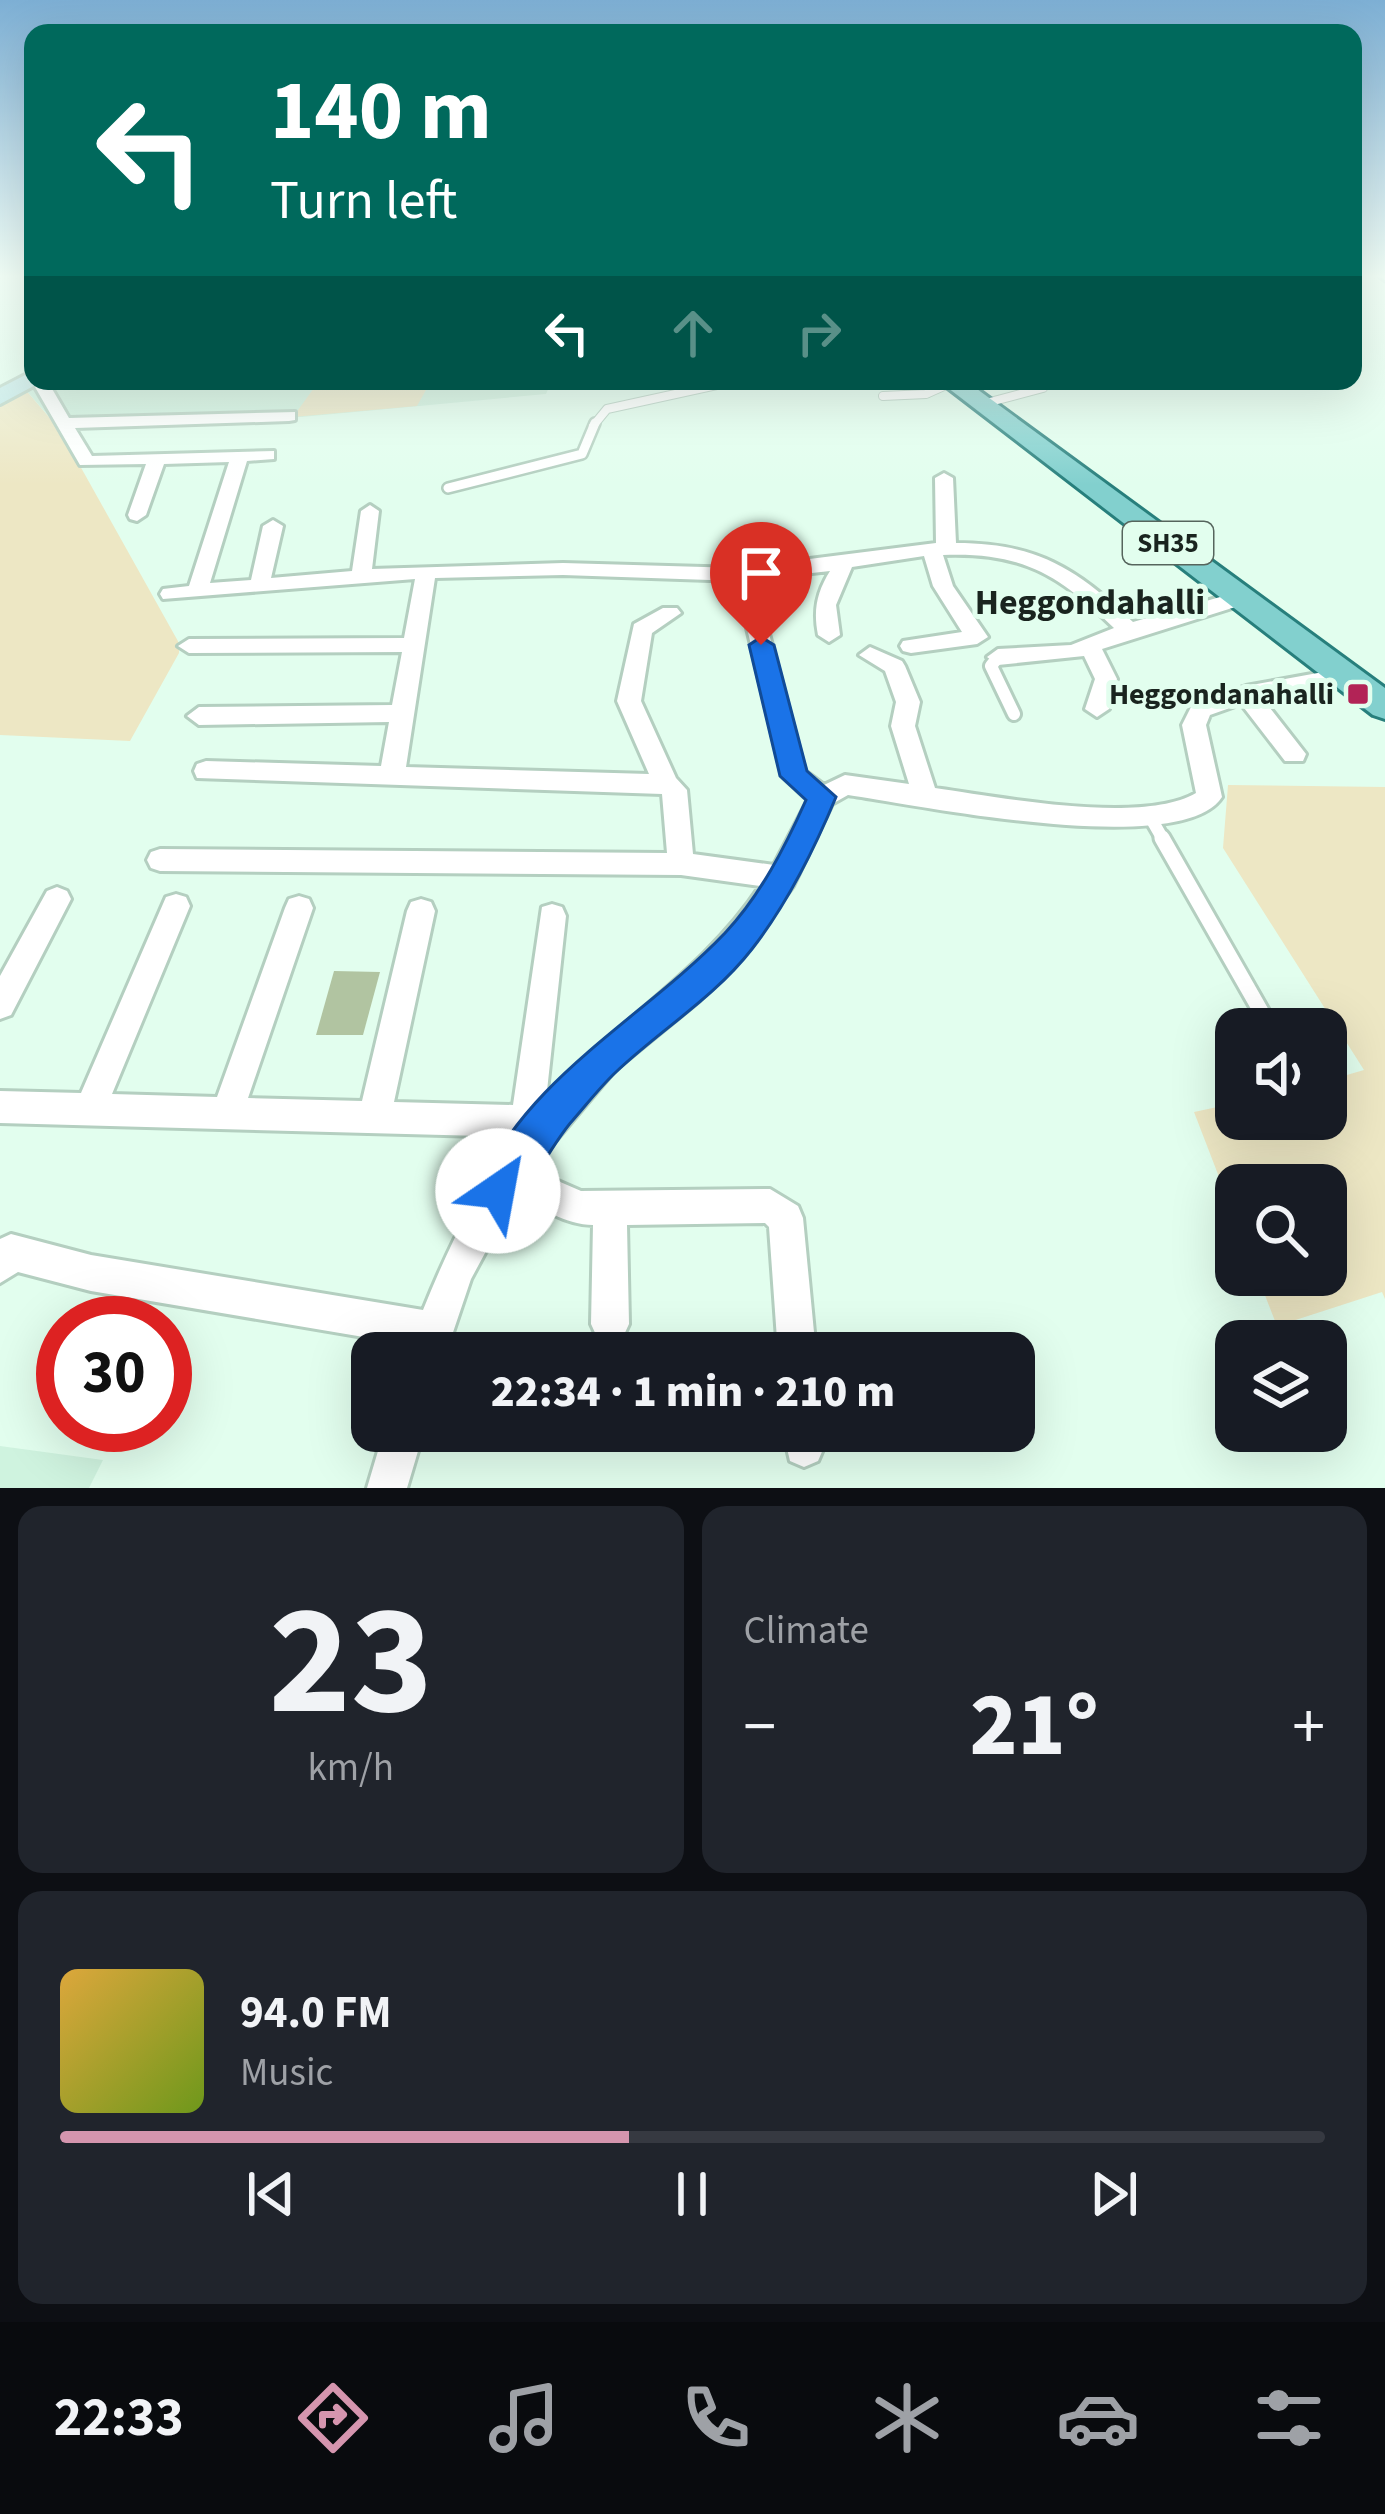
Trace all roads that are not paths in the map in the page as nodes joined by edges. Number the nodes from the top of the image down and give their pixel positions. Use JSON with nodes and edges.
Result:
{"nodes":[{"id":1,"x":38,"y":390,"type":"edge"},
{"id":2,"x":694,"y":390,"type":"edge"},
{"id":3,"x":935,"y":390,"type":"edge"},
{"id":4,"x":967,"y":390,"type":"edge"},
{"id":5,"x":970,"y":390,"type":"edge"},
{"id":6,"x":1035,"y":390,"type":"edge"},
{"id":7,"x":883,"y":396,"type":"dead end"},
{"id":8,"x":990,"y":402,"type":"junction"},
{"id":9,"x":289,"y":416,"type":"dead end"},
{"id":10,"x":64,"y":423,"type":"junction"},
{"id":11,"x":268,"y":455,"type":"dead end"},
{"id":12,"x":239,"y":457,"type":"junction"},
{"id":13,"x":156,"y":460,"type":"junction"},
{"id":14,"x":944,"y":478,"type":"dead end"},
{"id":15,"x":448,"y":488,"type":"dead end"},
{"id":16,"x":370,"y":511,"type":"dead end"},
{"id":17,"x":137,"y":515,"type":"dead end"},
{"id":18,"x":273,"y":526,"type":"dead end"},
{"id":19,"x":938,"y":548,"type":"junction"},
{"id":20,"x":846,"y":561,"type":"junction"},
{"id":21,"x":426,"y":573,"type":"junction"},
{"id":22,"x":361,"y":578,"type":"junction"},
{"id":23,"x":260,"y":587,"type":"junction"},
{"id":24,"x":197,"y":592,"type":"junction"},
{"id":25,"x":170,"y":594,"type":"dead end"},
{"id":26,"x":1241,"y":598,"type":"junction"},
{"id":27,"x":752,"y":607,"type":"dead end"},
{"id":28,"x":670,"y":613,"type":"dead end"},
{"id":29,"x":1130,"y":630,"type":"junction"},
{"id":30,"x":829,"y":635,"type":"dead end"},
{"id":31,"x":1089,"y":644,"type":"junction"},
{"id":32,"x":189,"y":646,"type":"dead end"},
{"id":33,"x":414,"y":646,"type":"junction"},
{"id":34,"x":911,"y":646,"type":"dead end"},
{"id":35,"x":871,"y":655,"type":"dead end"},
{"id":36,"x":998,"y":657,"type":"joint"},
{"id":37,"x":1345,"y":676,"type":"junction"},
{"id":38,"x":1385,"y":689,"type":"edge"},
{"id":39,"x":1246,"y":694,"type":"junction"},
{"id":40,"x":1385,"y":706,"type":"edge"},
{"id":41,"x":1097,"y":709,"type":"dead end"},
{"id":42,"x":403,"y":713,"type":"junction"},
{"id":43,"x":1014,"y":714,"type":"dead end"},
{"id":44,"x":199,"y":716,"type":"dead end"},
{"id":45,"x":1294,"y":754,"type":"dead end"},
{"id":46,"x":206,"y":770,"type":"dead end"},
{"id":47,"x":392,"y":775,"type":"junction"},
{"id":48,"x":666,"y":784,"type":"junction"},
{"id":49,"x":924,"y":794,"type":"junction"},
{"id":50,"x":822,"y":797,"type":"junction"},
{"id":51,"x":1149,"y":814,"type":"junction"},
{"id":52,"x":160,"y":860,"type":"dead end"},
{"id":53,"x":681,"y":864,"type":"junction"},
{"id":54,"x":783,"y":878,"type":"junction"},
{"id":55,"x":57,"y":899,"type":"dead end"},
{"id":56,"x":176,"y":906,"type":"dead end"},
{"id":57,"x":299,"y":908,"type":"dead end"},
{"id":58,"x":421,"y":911,"type":"dead end"},
{"id":59,"x":552,"y":916,"type":"dead end"},
{"id":60,"x":0,"y":1005,"type":"edge"},
{"id":61,"x":1258,"y":1008,"type":"edge"},
{"id":62,"x":0,"y":1107,"type":"edge"},
{"id":63,"x":90,"y":1109,"type":"junction"},
{"id":64,"x":227,"y":1113,"type":"junction"},
{"id":65,"x":374,"y":1117,"type":"junction"},
{"id":66,"x":536,"y":1122,"type":"junction"},
{"id":67,"x":511,"y":1166,"type":"junction"},
{"id":68,"x":610,"y":1208,"type":"junction"},
{"id":69,"x":0,"y":1265,"type":"edge"},
{"id":70,"x":610,"y":1324,"type":"dead end"},
{"id":71,"x":385,"y":1332,"type":"edge"},
{"id":72,"x":433,"y":1332,"type":"edge"},
{"id":73,"x":795,"y":1332,"type":"edge"},
{"id":74,"x":398,"y":1452,"type":"edge"},
{"id":75,"x":387,"y":1488,"type":"edge"}],
"edges":[{"from":1,"to":10,"type":"street"},
{"from":2,"to":15,"type":"lane"},
{"from":3,"to":7,"type":"lane"},
{"from":4,"to":26,"type":"main road","number":"SH35"},
{"from":5,"to":8,"type":"main road","number":"SH35"},
{"from":6,"to":8,"type":"lane"},
{"from":8,"to":38,"type":"main road","number":"SH35"},
{"from":9,"to":10,"type":"street"},
{"from":10,"to":13,"type":"street"},
{"from":11,"to":12,"type":"street"},
{"from":12,"to":13,"type":"street"},
{"from":12,"to":24,"type":"street"},
{"from":13,"to":17,"type":"street"},
{"from":14,"to":19,"type":"street"},
{"from":16,"to":22,"type":"street"},
{"from":18,"to":23,"type":"street"},
{"from":19,"to":20,"type":"street"},
{"from":19,"to":29,"type":"street"},
{"from":19,"to":34,"type":"street"},
{"from":20,"to":21,"type":"street"},
{"from":20,"to":30,"type":"street"},
{"from":21,"to":22,"type":"street"},
{"from":21,"to":33,"type":"street"},
{"from":22,"to":23,"type":"street"},
{"from":23,"to":24,"type":"street"},
{"from":24,"to":25,"type":"street"},
{"from":26,"to":29,"type":"street"},
{"from":26,"to":37,"type":"main road","number":"SH35"},
{"from":27,"to":50,"type":"street"},
{"from":28,"to":48,"type":"street"},
{"from":29,"to":31,"type":"street"},
{"from":31,"to":36,"type":"street"},
{"from":31,"to":41,"type":"street"},
{"from":32,"to":33,"type":"street"},
{"from":33,"to":42,"type":"street"},
{"from":35,"to":49,"type":"street"},
{"from":36,"to":43,"type":"lane"},
{"from":37,"to":39,"type":"street"},
{"from":37,"to":40,"type":"main road","number":"SH35"},
{"from":39,"to":45,"type":"street"},
{"from":39,"to":51,"type":"street"},
{"from":42,"to":44,"type":"street"},
{"from":42,"to":47,"type":"street"},
{"from":46,"to":47,"type":"street"},
{"from":47,"to":48,"type":"street"},
{"from":48,"to":53,"type":"street"},
{"from":49,"to":50,"type":"street"},
{"from":49,"to":51,"type":"street"},
{"from":50,"to":54,"type":"street"},
{"from":51,"to":61,"type":"lane"},
{"from":52,"to":53,"type":"street"},
{"from":53,"to":54,"type":"street"},
{"from":54,"to":66,"type":"street"},
{"from":55,"to":60,"type":"street"},
{"from":56,"to":63,"type":"street"},
{"from":57,"to":64,"type":"street"},
{"from":58,"to":65,"type":"street"},
{"from":59,"to":66,"type":"street"},
{"from":62,"to":63,"type":"street"},
{"from":63,"to":64,"type":"street"},
{"from":64,"to":65,"type":"street"},
{"from":65,"to":66,"type":"street"},
{"from":66,"to":67,"type":"street"},
{"from":67,"to":68,"type":"street"},
{"from":67,"to":72,"type":"street"},
{"from":68,"to":70,"type":"street"},
{"from":68,"to":73,"type":"street"},
{"from":69,"to":71,"type":"street"},
{"from":74,"to":75,"type":"street"}]}
